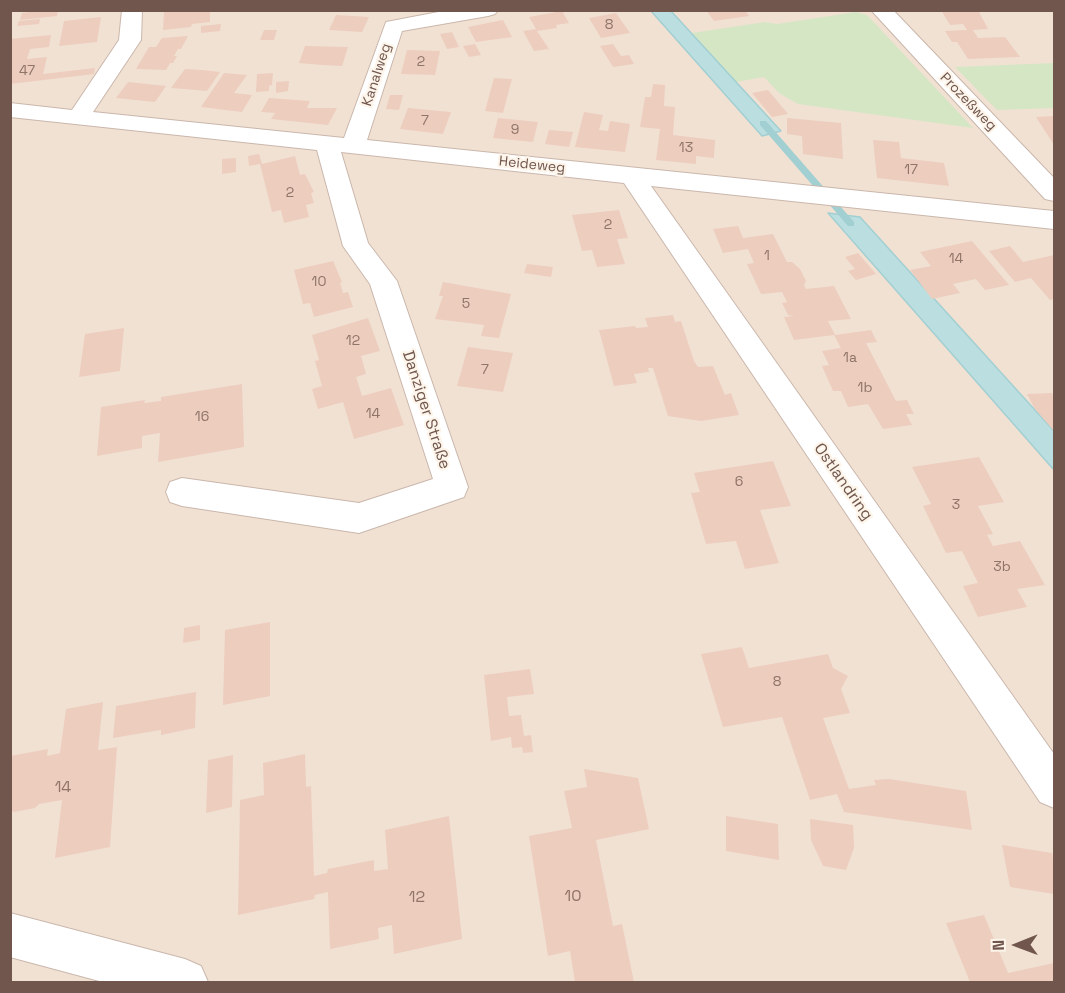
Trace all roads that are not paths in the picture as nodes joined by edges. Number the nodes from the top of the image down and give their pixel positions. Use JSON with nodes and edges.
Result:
{"nodes":[{"id":1,"x":132,"y":10,"type":"edge"},
{"id":2,"x":488,"y":10,"type":"edge"},
{"id":3,"x":881,"y":10,"type":"edge"},
{"id":4,"x":10,"y":110,"type":"edge"},
{"id":5,"x":78,"y":117,"type":"junction"},
{"id":6,"x":340,"y":145,"type":"junction"},
{"id":7,"x":632,"y":176,"type":"junction"},
{"id":8,"x":1054,"y":192,"type":"edge"},
{"id":9,"x":1054,"y":220,"type":"edge"},
{"id":10,"x":182,"y":492,"type":"dead end"},
{"id":11,"x":1054,"y":788,"type":"edge"},
{"id":12,"x":10,"y":935,"type":"edge"},
{"id":13,"x":185,"y":982,"type":"edge"}],
"edges":[{"from":1,"to":5,"type":"street"},
{"from":2,"to":6,"type":"street","name":"Kanalweg"},
{"from":3,"to":8,"type":"street","name":"Prozeßweg"},
{"from":4,"to":5,"type":"street","name":"Heideweg"},
{"from":5,"to":6,"type":"street","name":"Heideweg"},
{"from":6,"to":7,"type":"street","name":"Heideweg"},
{"from":6,"to":10,"type":"street","name":"Danziger Straße"},
{"from":7,"to":9,"type":"street","name":"Heideweg"},
{"from":7,"to":11,"type":"street","name":"Ostlandring"},
{"from":12,"to":13,"type":"street"}]}
